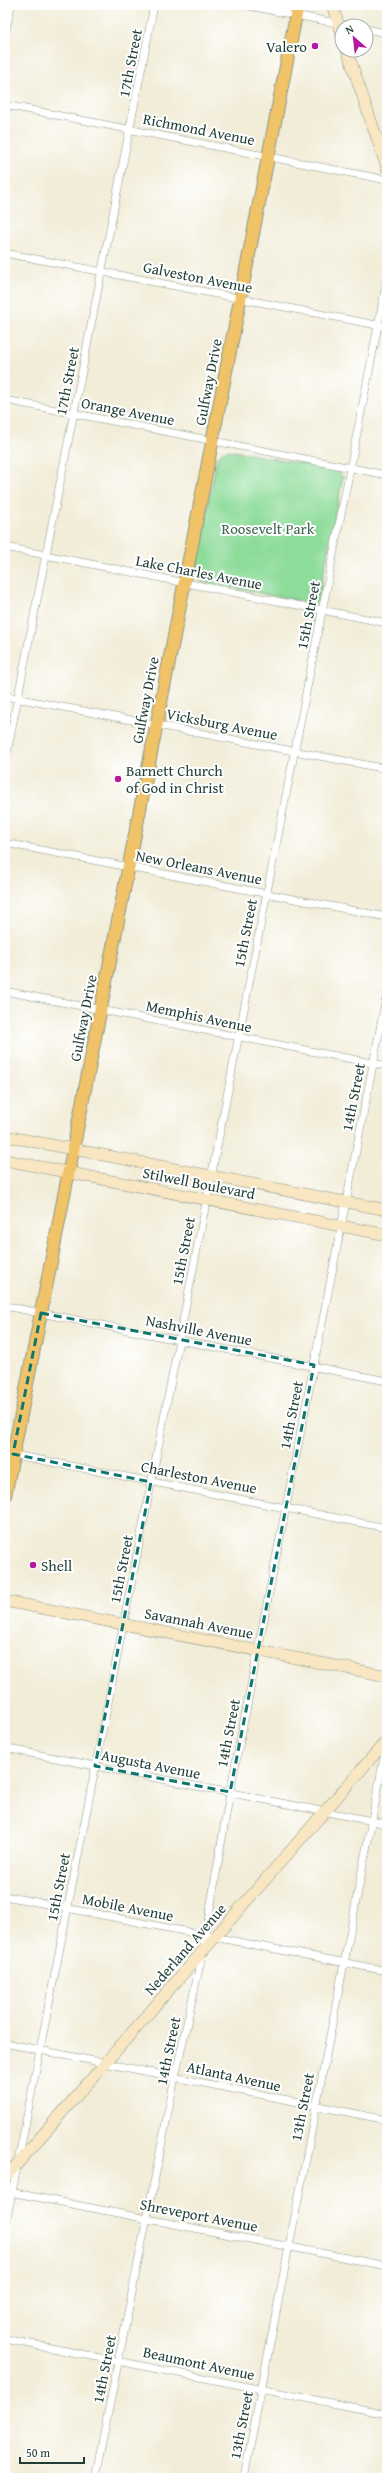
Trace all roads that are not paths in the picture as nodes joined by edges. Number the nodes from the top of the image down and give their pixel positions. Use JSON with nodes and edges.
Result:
{"nodes":[{"id":1,"x":11,"y":5,"type":"edge"},
{"id":2,"x":154,"y":5,"type":"edge"},
{"id":3,"x":244,"y":5,"type":"edge"},
{"id":4,"x":332,"y":5,"type":"edge"},
{"id":5,"x":297,"y":10,"type":"edge"},
{"id":6,"x":336,"y":18,"type":"edge"},
{"id":7,"x":334,"y":23,"type":"edge"},
{"id":8,"x":374,"y":31,"type":"edge"},
{"id":9,"x":387,"y":33,"type":"edge"},
{"id":10,"x":5,"y":34,"type":"edge"},
{"id":11,"x":350,"y":58,"type":"edge"},
{"id":12,"x":5,"y":105,"type":"edge"},
{"id":13,"x":130,"y":129,"type":"junction"},
{"id":14,"x":269,"y":156,"type":"junction"},
{"id":15,"x":387,"y":168,"type":"edge"},
{"id":16,"x":387,"y":180,"type":"edge"},
{"id":17,"x":5,"y":253,"type":"edge"},
{"id":18,"x":102,"y":272,"type":"junction"},
{"id":19,"x":387,"y":280,"type":"edge"},
{"id":20,"x":241,"y":299,"type":"junction"},
{"id":21,"x":378,"y":325,"type":"junction"},
{"id":22,"x":387,"y":327,"type":"edge"},
{"id":23,"x":5,"y":400,"type":"edge"},
{"id":24,"x":74,"y":414,"type":"junction"},
{"id":25,"x":212,"y":441,"type":"junction"},
{"id":26,"x":350,"y":468,"type":"junction"},
{"id":27,"x":387,"y":475,"type":"edge"},
{"id":28,"x":5,"y":547,"type":"edge"},
{"id":29,"x":46,"y":555,"type":"junction"},
{"id":30,"x":184,"y":582,"type":"junction"},
{"id":31,"x":322,"y":610,"type":"junction"},
{"id":32,"x":387,"y":623,"type":"edge"},
{"id":33,"x":5,"y":696,"type":"edge"},
{"id":34,"x":18,"y":698,"type":"junction"},
{"id":35,"x":157,"y":725,"type":"junction"},
{"id":36,"x":295,"y":752,"type":"junction"},
{"id":37,"x":5,"y":763,"type":"edge"},
{"id":38,"x":387,"y":769,"type":"edge"},
{"id":39,"x":5,"y":843,"type":"edge"},
{"id":40,"x":129,"y":866,"type":"junction"},
{"id":41,"x":266,"y":894,"type":"junction"},
{"id":42,"x":387,"y":917,"type":"edge"},
{"id":43,"x":5,"y":991,"type":"edge"},
{"id":44,"x":387,"y":993,"type":"edge"},
{"id":45,"x":101,"y":1009,"type":"junction"},
{"id":46,"x":238,"y":1038,"type":"junction"},
{"id":47,"x":373,"y":1063,"type":"junction"},
{"id":48,"x":387,"y":1066,"type":"edge"},
{"id":49,"x":5,"y":1136,"type":"edge"},
{"id":50,"x":73,"y":1149,"type":"junction"},
{"id":51,"x":5,"y":1160,"type":"edge"},
{"id":52,"x":69,"y":1172,"type":"junction"},
{"id":53,"x":211,"y":1177,"type":"junction"},
{"id":54,"x":206,"y":1200,"type":"junction"},
{"id":55,"x":346,"y":1202,"type":"junction"},
{"id":56,"x":387,"y":1210,"type":"edge"},
{"id":57,"x":342,"y":1225,"type":"junction"},
{"id":58,"x":387,"y":1235,"type":"edge"},
{"id":59,"x":5,"y":1306,"type":"edge"},
{"id":60,"x":41,"y":1313,"type":"junction"},
{"id":61,"x":179,"y":1340,"type":"junction"},
{"id":62,"x":314,"y":1365,"type":"junction"},
{"id":63,"x":387,"y":1381,"type":"edge"},
{"id":64,"x":9,"y":1454,"type":"edge"},
{"id":65,"x":151,"y":1482,"type":"junction"},
{"id":66,"x":5,"y":1496,"type":"edge"},
{"id":67,"x":287,"y":1507,"type":"junction"},
{"id":68,"x":387,"y":1528,"type":"edge"},
{"id":69,"x":5,"y":1601,"type":"edge"},
{"id":70,"x":123,"y":1624,"type":"junction"},
{"id":71,"x":258,"y":1649,"type":"junction"},
{"id":72,"x":387,"y":1676,"type":"edge"},
{"id":73,"x":387,"y":1740,"type":"edge"},
{"id":74,"x":5,"y":1748,"type":"edge"},
{"id":75,"x":95,"y":1766,"type":"junction"},
{"id":76,"x":230,"y":1792,"type":"junction"},
{"id":77,"x":324,"y":1813,"type":"junction"},
{"id":78,"x":372,"y":1821,"type":"junction"},
{"id":79,"x":387,"y":1824,"type":"edge"},
{"id":80,"x":5,"y":1896,"type":"edge"},
{"id":81,"x":67,"y":1909,"type":"junction"},
{"id":82,"x":210,"y":1936,"type":"junction"},
{"id":83,"x":203,"y":1950,"type":"junction"},
{"id":84,"x":344,"y":1963,"type":"junction"},
{"id":85,"x":387,"y":1971,"type":"edge"},
{"id":86,"x":5,"y":2043,"type":"edge"},
{"id":87,"x":40,"y":2050,"type":"junction"},
{"id":88,"x":105,"y":2064,"type":"junction"},
{"id":89,"x":175,"y":2077,"type":"junction"},
{"id":90,"x":316,"y":2106,"type":"junction"},
{"id":91,"x":387,"y":2120,"type":"edge"},
{"id":92,"x":16,"y":2165,"type":"junction"},
{"id":93,"x":5,"y":2178,"type":"edge"},
{"id":94,"x":8,"y":2192,"type":"edge"},
{"id":95,"x":147,"y":2218,"type":"junction"},
{"id":96,"x":5,"y":2228,"type":"edge"},
{"id":97,"x":288,"y":2246,"type":"junction"},
{"id":98,"x":387,"y":2266,"type":"edge"},
{"id":99,"x":5,"y":2339,"type":"edge"},
{"id":100,"x":118,"y":2360,"type":"junction"},
{"id":101,"x":261,"y":2389,"type":"junction"},
{"id":102,"x":387,"y":2414,"type":"edge"},
{"id":103,"x":95,"y":2478,"type":"edge"},
{"id":104,"x":244,"y":2478,"type":"edge"}],
"edges":[{"from":1,"to":10,"type":"street"},
{"from":2,"to":13,"type":"street","name":"17th Street"},
{"from":3,"to":5,"type":"street"},
{"from":4,"to":6,"type":"street"},
{"from":5,"to":7,"type":"street"},
{"from":5,"to":14,"type":"main road","name":"Gulfway Drive"},
{"from":8,"to":9,"type":"street"},
{"from":11,"to":15,"type":"street"},
{"from":12,"to":13,"type":"street","name":"Richmond Avenue"},
{"from":13,"to":14,"type":"street","name":"Richmond Avenue"},
{"from":13,"to":18,"type":"street","name":"17th Street"},
{"from":14,"to":16,"type":"street","name":"Richmond Avenue"},
{"from":14,"to":20,"type":"main road","name":"Gulfway Drive"},
{"from":17,"to":18,"type":"street","name":"Galveston Avenue"},
{"from":18,"to":20,"type":"street","name":"Galveston Avenue"},
{"from":18,"to":24,"type":"street","name":"17th Street"},
{"from":19,"to":21,"type":"street","name":"15th Street"},
{"from":20,"to":21,"type":"street","name":"Galveston Avenue"},
{"from":20,"to":25,"type":"main road","name":"Gulfway Drive"},
{"from":21,"to":22,"type":"street","name":"Galveston Avenue"},
{"from":21,"to":26,"type":"street","name":"15th Street"},
{"from":23,"to":24,"type":"street","name":"Orange Avenue"},
{"from":24,"to":25,"type":"street","name":"Orange Avenue"},
{"from":24,"to":29,"type":"street","name":"17th Street"},
{"from":25,"to":26,"type":"street","name":"Orange Avenue"},
{"from":25,"to":30,"type":"main road","name":"Gulfway Drive"},
{"from":26,"to":27,"type":"street","name":"Orange Avenue"},
{"from":26,"to":31,"type":"street","name":"15th Street"},
{"from":28,"to":29,"type":"street","name":"Lake Charles Avenue"},
{"from":29,"to":30,"type":"street","name":"Lake Charles Avenue"},
{"from":29,"to":34,"type":"street","name":"17th Street"},
{"from":30,"to":31,"type":"street","name":"Lake Charles Avenue"},
{"from":30,"to":35,"type":"main road","name":"Gulfway Drive"},
{"from":31,"to":32,"type":"street","name":"Lake Charles Avenue"},
{"from":31,"to":36,"type":"street","name":"15th Street"},
{"from":33,"to":34,"type":"street","name":"Vicksburg Avenue"},
{"from":34,"to":35,"type":"street","name":"Vicksburg Avenue"},
{"from":34,"to":37,"type":"street","name":"17th Street"},
{"from":35,"to":36,"type":"street","name":"Vicksburg Avenue"},
{"from":35,"to":40,"type":"main road","name":"Gulfway Drive"},
{"from":36,"to":38,"type":"street","name":"Vicksburg Avenue"},
{"from":36,"to":41,"type":"street","name":"15th Street"},
{"from":39,"to":40,"type":"street","name":"New Orleans Avenue"},
{"from":40,"to":41,"type":"street","name":"New Orleans Avenue"},
{"from":40,"to":45,"type":"main road","name":"Gulfway Drive"},
{"from":41,"to":42,"type":"street","name":"New Orleans Avenue"},
{"from":41,"to":46,"type":"street","name":"15th Street"},
{"from":43,"to":45,"type":"street","name":"Memphis Avenue"},
{"from":44,"to":47,"type":"street","name":"14th Street"},
{"from":45,"to":46,"type":"street","name":"Memphis Avenue"},
{"from":45,"to":50,"type":"main road","name":"Gulfway Drive"},
{"from":46,"to":47,"type":"street","name":"Memphis Avenue"},
{"from":46,"to":53,"type":"street","name":"15th Street"},
{"from":47,"to":48,"type":"street","name":"Memphis Avenue"},
{"from":47,"to":55,"type":"street","name":"14th Street"},
{"from":49,"to":50,"type":"street","name":"Stilwell Boulevard"},
{"from":50,"to":52,"type":"main road","name":"Gulfway Drive"},
{"from":50,"to":53,"type":"street","name":"Stilwell Boulevard"},
{"from":51,"to":52,"type":"street","name":"Stilwell Boulevard"},
{"from":52,"to":54,"type":"street","name":"Stilwell Boulevard"},
{"from":52,"to":60,"type":"main road","name":"Gulfway Drive"},
{"from":53,"to":54,"type":"street","name":"15th Street"},
{"from":53,"to":55,"type":"street","name":"Stilwell Boulevard"},
{"from":54,"to":57,"type":"street","name":"Stilwell Boulevard"},
{"from":54,"to":61,"type":"street","name":"15th Street"},
{"from":55,"to":56,"type":"street","name":"Stilwell Boulevard"},
{"from":55,"to":57,"type":"street","name":"14th Street"},
{"from":57,"to":58,"type":"street","name":"Stilwell Boulevard"},
{"from":57,"to":62,"type":"street","name":"14th Street"},
{"from":59,"to":60,"type":"street","name":"Nashville Avenue"},
{"from":60,"to":61,"type":"street","name":"Nashville Avenue"},
{"from":60,"to":64,"type":"main road","name":"Gulfway Drive"},
{"from":61,"to":62,"type":"street","name":"Nashville Avenue"},
{"from":61,"to":65,"type":"street","name":"15th Street"},
{"from":62,"to":63,"type":"street","name":"Nashville Avenue"},
{"from":62,"to":67,"type":"street","name":"14th Street"},
{"from":64,"to":65,"type":"street","name":"Charleston Avenue"},
{"from":64,"to":66,"type":"main road","name":"Gulfway Drive"},
{"from":65,"to":67,"type":"street","name":"Charleston Avenue"},
{"from":65,"to":70,"type":"street","name":"15th Street"},
{"from":67,"to":68,"type":"street","name":"Charleston Avenue"},
{"from":67,"to":71,"type":"street","name":"14th Street"},
{"from":69,"to":70,"type":"street","name":"Savannah Avenue"},
{"from":70,"to":71,"type":"street","name":"Savannah Avenue"},
{"from":70,"to":75,"type":"street","name":"15th Street"},
{"from":71,"to":72,"type":"street","name":"Savannah Avenue"},
{"from":71,"to":76,"type":"street","name":"14th Street"},
{"from":73,"to":77,"type":"street","name":"Nederland Avenue"},
{"from":73,"to":78,"type":"street","name":"13th Street"},
{"from":74,"to":75,"type":"street","name":"Augusta Avenue"},
{"from":75,"to":76,"type":"street","name":"Augusta Avenue"},
{"from":75,"to":81,"type":"street","name":"15th Street"},
{"from":76,"to":77,"type":"street","name":"Augusta Avenue"},
{"from":76,"to":82,"type":"street","name":"14th Street"},
{"from":77,"to":78,"type":"street","name":"Augusta Avenue"},
{"from":77,"to":82,"type":"street","name":"Nederland Avenue"},
{"from":78,"to":79,"type":"street","name":"Augusta Avenue"},
{"from":78,"to":84,"type":"street","name":"13th Street"},
{"from":80,"to":81,"type":"street","name":"Mobile Avenue"},
{"from":81,"to":82,"type":"street","name":"Mobile Avenue"},
{"from":81,"to":87,"type":"street","name":"15th Street"},
{"from":82,"to":83,"type":"street","name":"Nederland Avenue"},
{"from":82,"to":84,"type":"street","name":"Mobile Avenue"},
{"from":83,"to":88,"type":"street","name":"Nederland Avenue"},
{"from":83,"to":89,"type":"street","name":"14th Street"},
{"from":84,"to":85,"type":"street","name":"Mobile Avenue"},
{"from":84,"to":90,"type":"street","name":"13th Street"},
{"from":86,"to":87,"type":"street","name":"Atlanta Avenue"},
{"from":87,"to":88,"type":"street","name":"Atlanta Avenue"},
{"from":87,"to":92,"type":"street","name":"15th Street"},
{"from":88,"to":89,"type":"street","name":"Atlanta Avenue"},
{"from":88,"to":92,"type":"street","name":"Nederland Avenue"},
{"from":89,"to":90,"type":"street","name":"Atlanta Avenue"},
{"from":89,"to":95,"type":"street","name":"14th Street"},
{"from":90,"to":91,"type":"street","name":"Atlanta Avenue"},
{"from":90,"to":97,"type":"street","name":"13th Street"},
{"from":92,"to":93,"type":"street","name":"Nederland Avenue"},
{"from":92,"to":94,"type":"street","name":"15th Street"},
{"from":94,"to":95,"type":"street","name":"Shreveport Avenue"},
{"from":94,"to":96,"type":"street","name":"15th Street"},
{"from":95,"to":97,"type":"street","name":"Shreveport Avenue"},
{"from":95,"to":100,"type":"street","name":"14th Street"},
{"from":97,"to":98,"type":"street","name":"Shreveport Avenue"},
{"from":97,"to":101,"type":"street","name":"13th Street"},
{"from":99,"to":100,"type":"street","name":"Beaumont Avenue"},
{"from":100,"to":101,"type":"street","name":"Beaumont Avenue"},
{"from":100,"to":103,"type":"street","name":"14th Street"},
{"from":101,"to":102,"type":"street","name":"Beaumont Avenue"},
{"from":101,"to":104,"type":"street","name":"13th Street"}]}
